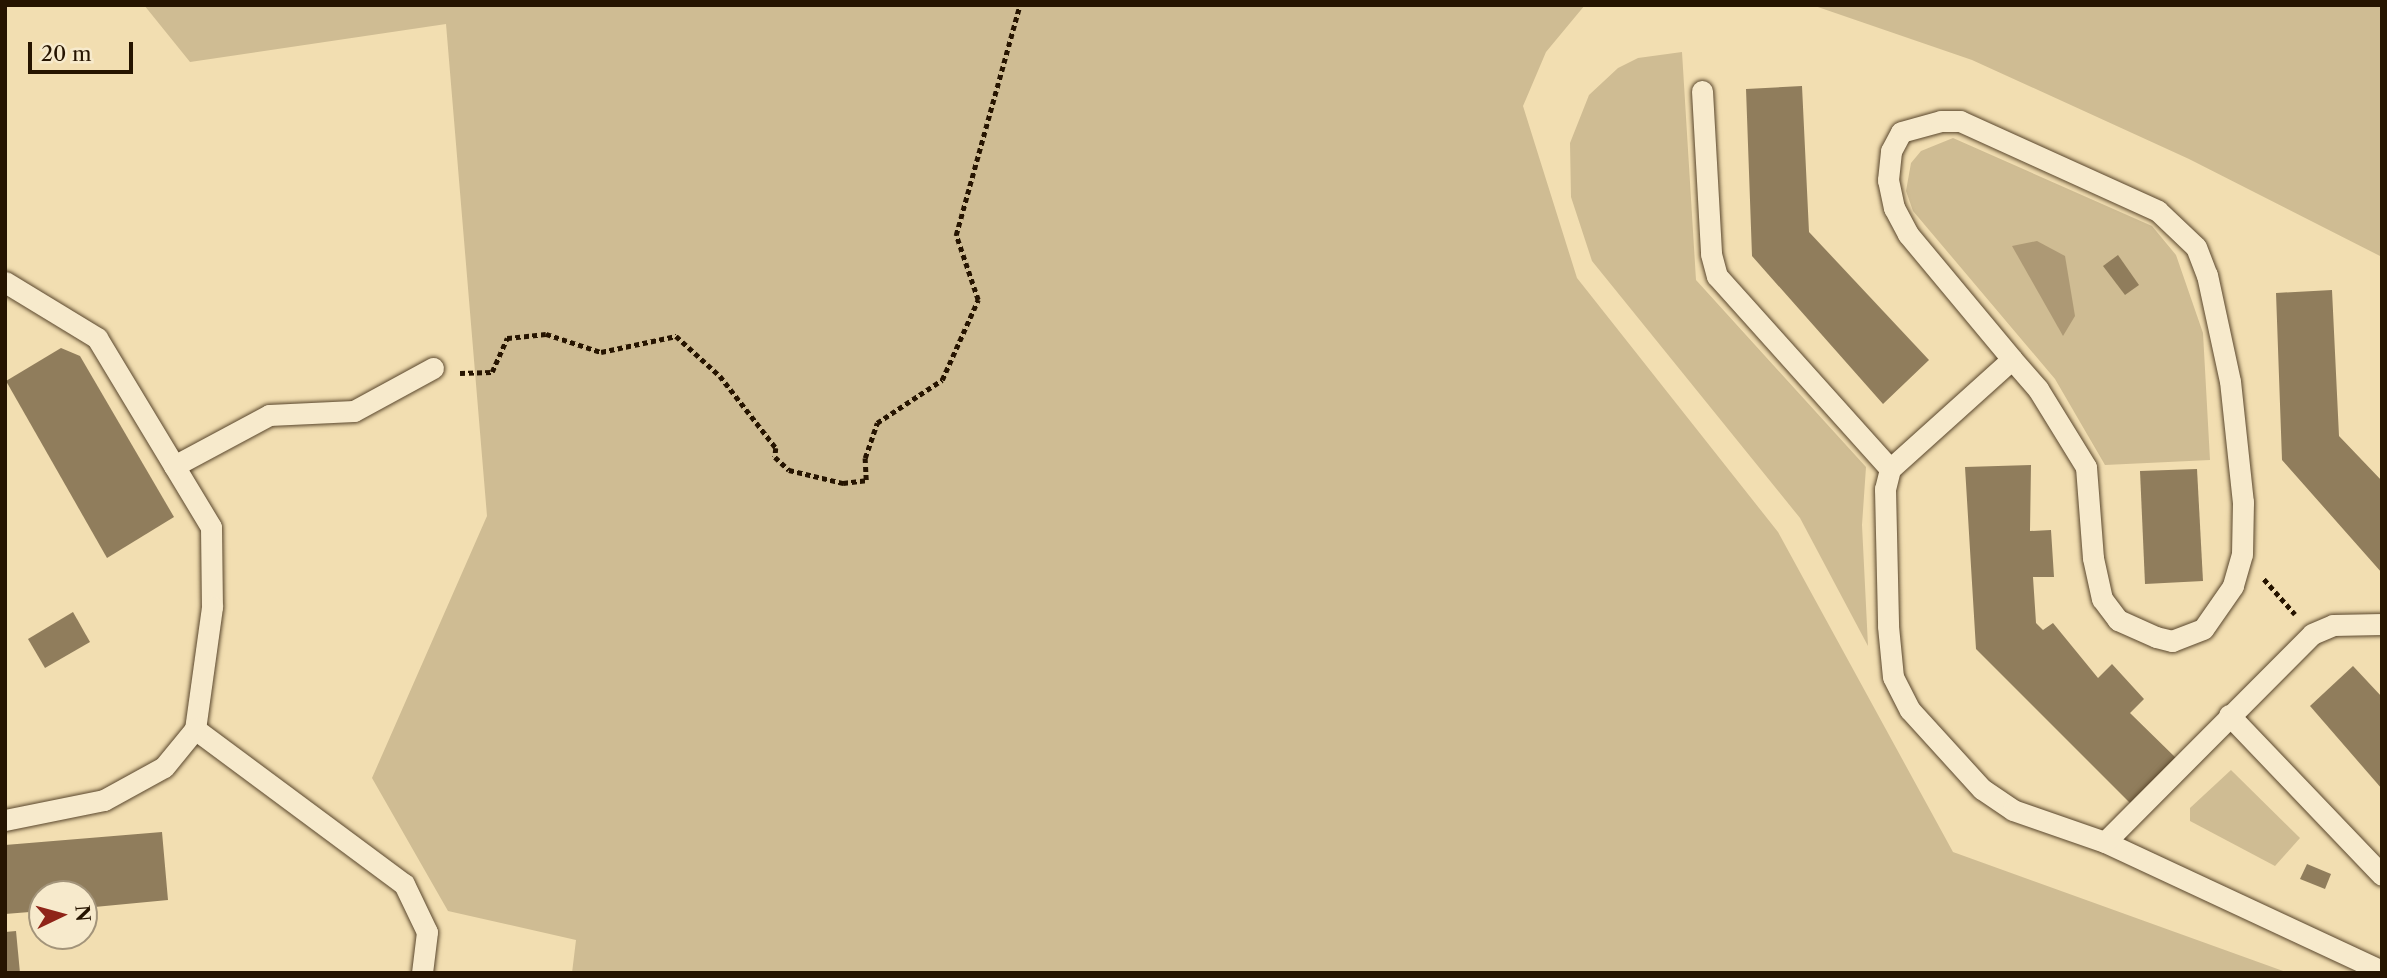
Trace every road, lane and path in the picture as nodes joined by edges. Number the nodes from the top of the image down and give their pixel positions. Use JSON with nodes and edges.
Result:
{"nodes":[{"id":1,"x":1020,"y":5,"type":"edge"},
{"id":2,"x":1702,"y":91,"type":"dead end"},
{"id":3,"x":5,"y":282,"type":"edge"},
{"id":4,"x":2012,"y":359,"type":"junction"},
{"id":5,"x":433,"y":368,"type":"joint"},
{"id":6,"x":174,"y":466,"type":"junction"},
{"id":7,"x":1890,"y":469,"type":"junction"},
{"id":8,"x":2242,"y":554,"type":"junction"},
{"id":9,"x":2381,"y":622,"type":"edge"},
{"id":10,"x":2312,"y":634,"type":"junction"},
{"id":11,"x":2229,"y":715,"type":"junction"},
{"id":12,"x":195,"y":729,"type":"junction"},
{"id":13,"x":5,"y":820,"type":"edge"},
{"id":14,"x":2105,"y":842,"type":"junction"},
{"id":15,"x":2382,"y":875,"type":"edge"},
{"id":16,"x":2382,"y":971,"type":"edge"},
{"id":17,"x":422,"y":973,"type":"edge"}],
"edges":[{"from":1,"to":5,"type":"path"},
{"from":2,"to":7,"type":"lane"},
{"from":3,"to":6,"type":"lane"},
{"from":4,"to":7,"type":"lane"},
{"from":4,"to":8,"type":"lane"},
{"from":4,"to":8,"type":"lane"},
{"from":5,"to":6,"type":"lane"},
{"from":6,"to":12,"type":"lane"},
{"from":7,"to":14,"type":"lane"},
{"from":8,"to":10,"type":"path"},
{"from":9,"to":10,"type":"lane"},
{"from":10,"to":11,"type":"lane"},
{"from":11,"to":14,"type":"lane"},
{"from":11,"to":15,"type":"lane"},
{"from":12,"to":13,"type":"lane"},
{"from":12,"to":17,"type":"lane"},
{"from":14,"to":16,"type":"lane"}]}
